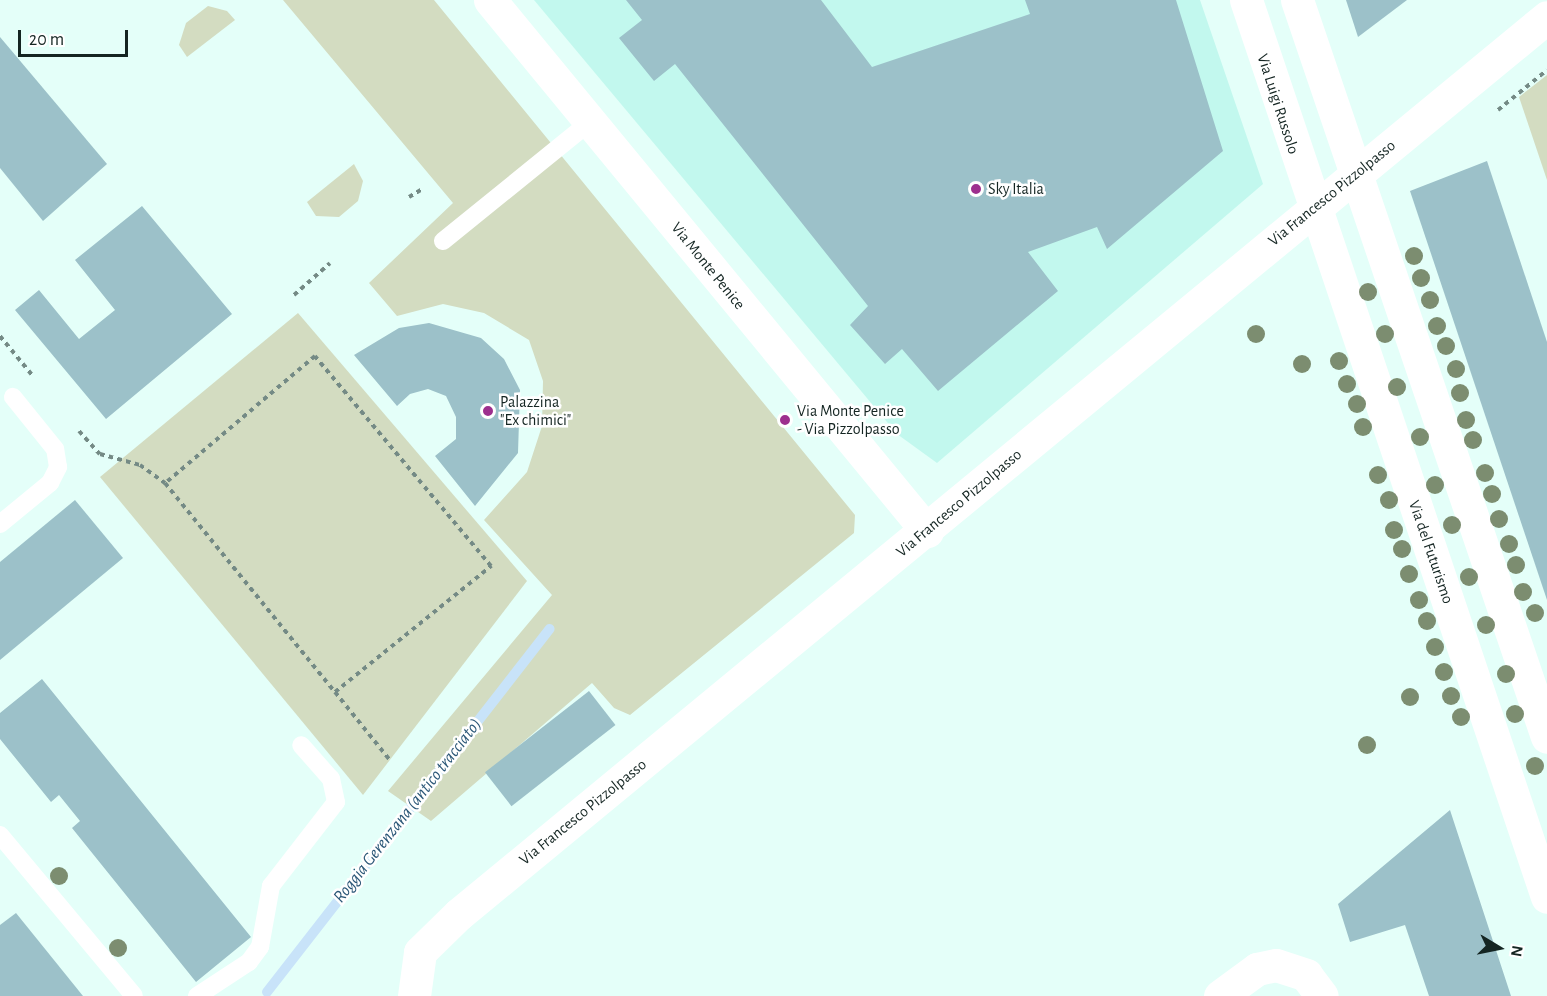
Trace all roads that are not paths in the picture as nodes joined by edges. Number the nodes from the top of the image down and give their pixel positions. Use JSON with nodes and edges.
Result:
{"nodes":[{"id":1,"x":490,"y":0,"type":"edge"},
{"id":2,"x":1246,"y":0,"type":"edge"},
{"id":3,"x":1297,"y":0,"type":"edge"},
{"id":4,"x":1547,"y":17,"type":"edge"},
{"id":5,"x":590,"y":122,"type":"junction"},
{"id":6,"x":1355,"y":172,"type":"junction"},
{"id":7,"x":1314,"y":207,"type":"junction"},
{"id":8,"x":443,"y":241,"type":"dead end"},
{"id":9,"x":13,"y":397,"type":"dead end"},
{"id":10,"x":0,"y":524,"type":"edge"},
{"id":11,"x":927,"y":531,"type":"junction"},
{"id":12,"x":1547,"y":737,"type":"edge"},
{"id":13,"x":301,"y":745,"type":"dead end"},
{"id":14,"x":0,"y":835,"type":"edge"},
{"id":15,"x":1547,"y":897,"type":"edge"},
{"id":16,"x":407,"y":995,"type":"edge"},
{"id":17,"x":134,"y":996,"type":"edge"},
{"id":18,"x":197,"y":996,"type":"edge"},
{"id":19,"x":1220,"y":996,"type":"edge"},
{"id":20,"x":1322,"y":996,"type":"edge"}],
"edges":[{"from":1,"to":5,"type":"street","name":"Via Monte Penice"},
{"from":2,"to":7,"type":"street","name":"Via Luigi Russolo"},
{"from":3,"to":6,"type":"street"},
{"from":4,"to":6,"type":"street","name":"Via Francesco Pizzolpasso"},
{"from":5,"to":8,"type":"lane"},
{"from":5,"to":11,"type":"street","name":"Via Monte Penice"},
{"from":6,"to":7,"type":"street","name":"Via Francesco Pizzolpasso"},
{"from":6,"to":12,"type":"street"},
{"from":7,"to":11,"type":"street","name":"Via Francesco Pizzolpasso"},
{"from":7,"to":15,"type":"street","name":"Via del Futurismo"},
{"from":9,"to":10,"type":"lane"},
{"from":11,"to":16,"type":"street","name":"Via Francesco Pizzolpasso"},
{"from":13,"to":18,"type":"lane"},
{"from":14,"to":17,"type":"lane"},
{"from":19,"to":20,"type":"street"}]}
